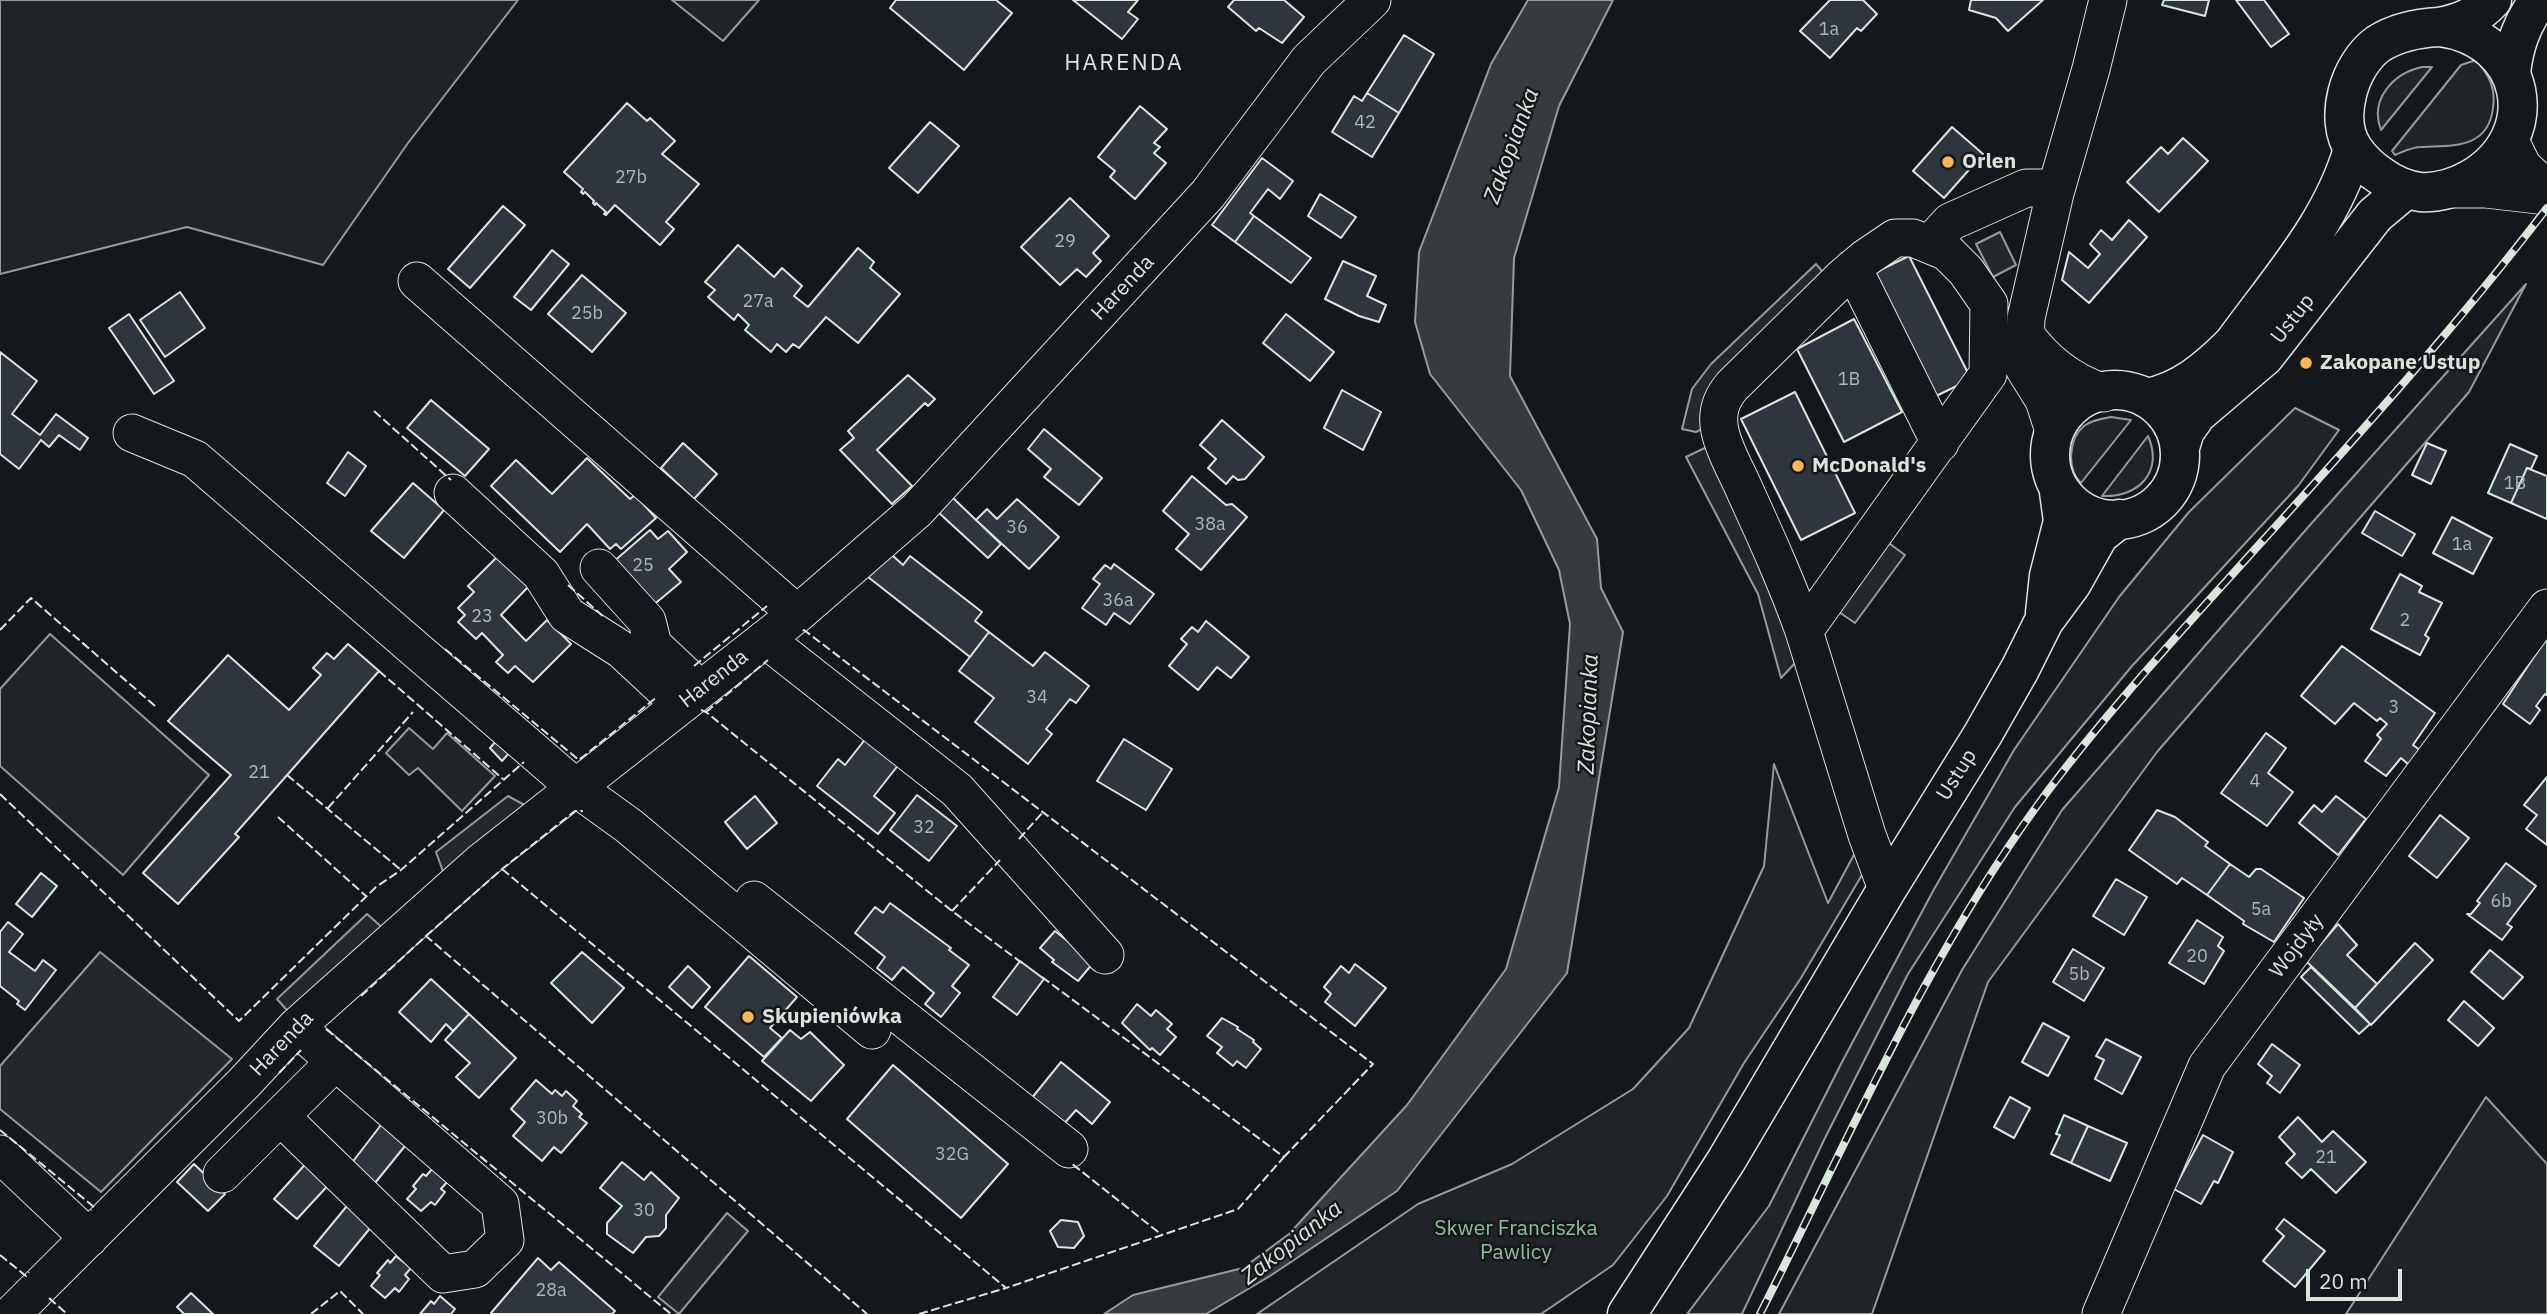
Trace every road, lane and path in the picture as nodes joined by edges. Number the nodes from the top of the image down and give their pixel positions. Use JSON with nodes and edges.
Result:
{"nodes":[{"id":1,"x":1372,"y":0,"type":"edge"},
{"id":2,"x":2108,"y":0,"type":"edge"},
{"id":3,"x":2492,"y":0,"type":"edge"},
{"id":4,"x":2539,"y":0,"type":"edge"},
{"id":5,"x":2439,"y":27,"type":"junction"},
{"id":6,"x":2511,"y":73,"type":"junction"},
{"id":7,"x":2510,"y":141,"type":"junction"},
{"id":8,"x":2353,"y":149,"type":"junction"},
{"id":9,"x":2406,"y":189,"type":"junction"},
{"id":10,"x":2448,"y":189,"type":"junction"},
{"id":11,"x":2547,"y":189,"type":"edge"},
{"id":12,"x":2055,"y":193,"type":"junction"},
{"id":13,"x":2547,"y":196,"type":"edge"},
{"id":14,"x":1931,"y":243,"type":"junction"},
{"id":15,"x":1858,"y":264,"type":"junction"},
{"id":16,"x":418,"y":281,"type":"dead end"},
{"id":17,"x":2024,"y":332,"type":"junction"},
{"id":18,"x":2104,"y":393,"type":"junction"},
{"id":19,"x":2146,"y":398,"type":"junction"},
{"id":20,"x":2054,"y":431,"type":"junction"},
{"id":21,"x":132,"y":433,"type":"dead end"},
{"id":22,"x":1940,"y":443,"type":"junction"},
{"id":23,"x":2179,"y":447,"type":"junction"},
{"id":24,"x":2059,"y":492,"type":"junction"},
{"id":25,"x":453,"y":493,"type":"dead end"},
{"id":26,"x":2119,"y":519,"type":"junction"},
{"id":27,"x":599,"y":568,"type":"dead end"},
{"id":28,"x":2547,"y":608,"type":"edge"},
{"id":29,"x":797,"y":614,"type":"junction"},
{"id":30,"x":2043,"y":621,"type":"junction"},
{"id":31,"x":1804,"y":631,"type":"junction"},
{"id":32,"x":765,"y":639,"type":"junction"},
{"id":33,"x":691,"y":698,"type":"junction"},
{"id":34,"x":584,"y":780,"type":"junction"},
{"id":35,"x":1887,"y":889,"type":"junction"},
{"id":36,"x":1105,"y":955,"type":"dead end"},
{"id":37,"x":296,"y":1027,"type":"junction"},
{"id":38,"x":872,"y":1030,"type":"dead end"},
{"id":39,"x":336,"y":1062,"type":"junction"},
{"id":40,"x":282,"y":1117,"type":"junction"},
{"id":41,"x":1069,"y":1149,"type":"dead end"},
{"id":42,"x":0,"y":1154,"type":"edge"},
{"id":43,"x":222,"y":1174,"type":"dead end"},
{"id":44,"x":89,"y":1238,"type":"junction"},
{"id":45,"x":12,"y":1314,"type":"edge"},
{"id":46,"x":1628,"y":1314,"type":"edge"},
{"id":47,"x":2101,"y":1314,"type":"edge"}],
"edges":[{"from":1,"to":29,"type":"street","name":"Harenda"},
{"from":2,"to":12,"type":"street"},
{"from":3,"to":5,"type":"main road"},
{"from":4,"to":6,"type":"main road"},
{"from":5,"to":6,"type":"main road"},
{"from":5,"to":8,"type":"main road"},
{"from":6,"to":7,"type":"main road"},
{"from":7,"to":10,"type":"main road"},
{"from":7,"to":11,"type":"street"},
{"from":8,"to":9,"type":"main road"},
{"from":8,"to":19,"type":"main road","name":"Ustup"},
{"from":9,"to":10,"type":"main road"},
{"from":9,"to":23,"type":"main road","name":"Ustup"},
{"from":10,"to":13,"type":"street"},
{"from":12,"to":14,"type":"street"},
{"from":12,"to":17,"type":"street"},
{"from":14,"to":15,"type":"street"},
{"from":14,"to":22,"type":"street"},
{"from":15,"to":22,"type":"street"},
{"from":15,"to":31,"type":"street"},
{"from":16,"to":29,"type":"street"},
{"from":17,"to":18,"type":"street"},
{"from":17,"to":20,"type":"street"},
{"from":18,"to":19,"type":"main road"},
{"from":18,"to":20,"type":"main road"},
{"from":19,"to":23,"type":"main road"},
{"from":20,"to":24,"type":"main road"},
{"from":21,"to":34,"type":"street"},
{"from":22,"to":31,"type":"street"},
{"from":23,"to":26,"type":"main road"},
{"from":24,"to":26,"type":"main road"},
{"from":24,"to":30,"type":"main road","name":"Ustup"},
{"from":25,"to":33,"type":"street"},
{"from":26,"to":30,"type":"main road","name":"Ustup"},
{"from":27,"to":33,"type":"street"},
{"from":28,"to":47,"type":"street","name":"Wojdyły"},
{"from":29,"to":32,"type":"street","name":"Harenda"},
{"from":30,"to":35,"type":"main road","name":"Ustup"},
{"from":31,"to":35,"type":"street"},
{"from":32,"to":33,"type":"street","name":"Harenda"},
{"from":32,"to":36,"type":"street"},
{"from":33,"to":34,"type":"street","name":"Harenda"},
{"from":34,"to":37,"type":"street","name":"Harenda"},
{"from":34,"to":38,"type":"street"},
{"from":34,"to":41,"type":"street"},
{"from":35,"to":46,"type":"main road","name":"Ustup"},
{"from":37,"to":39,"type":"street"},
{"from":37,"to":44,"type":"street","name":"Harenda"},
{"from":39,"to":40,"type":"street"},
{"from":39,"to":40,"type":"street"},
{"from":40,"to":43,"type":"street"},
{"from":42,"to":44,"type":"street"},
{"from":44,"to":45,"type":"street","name":"Harenda"}]}
